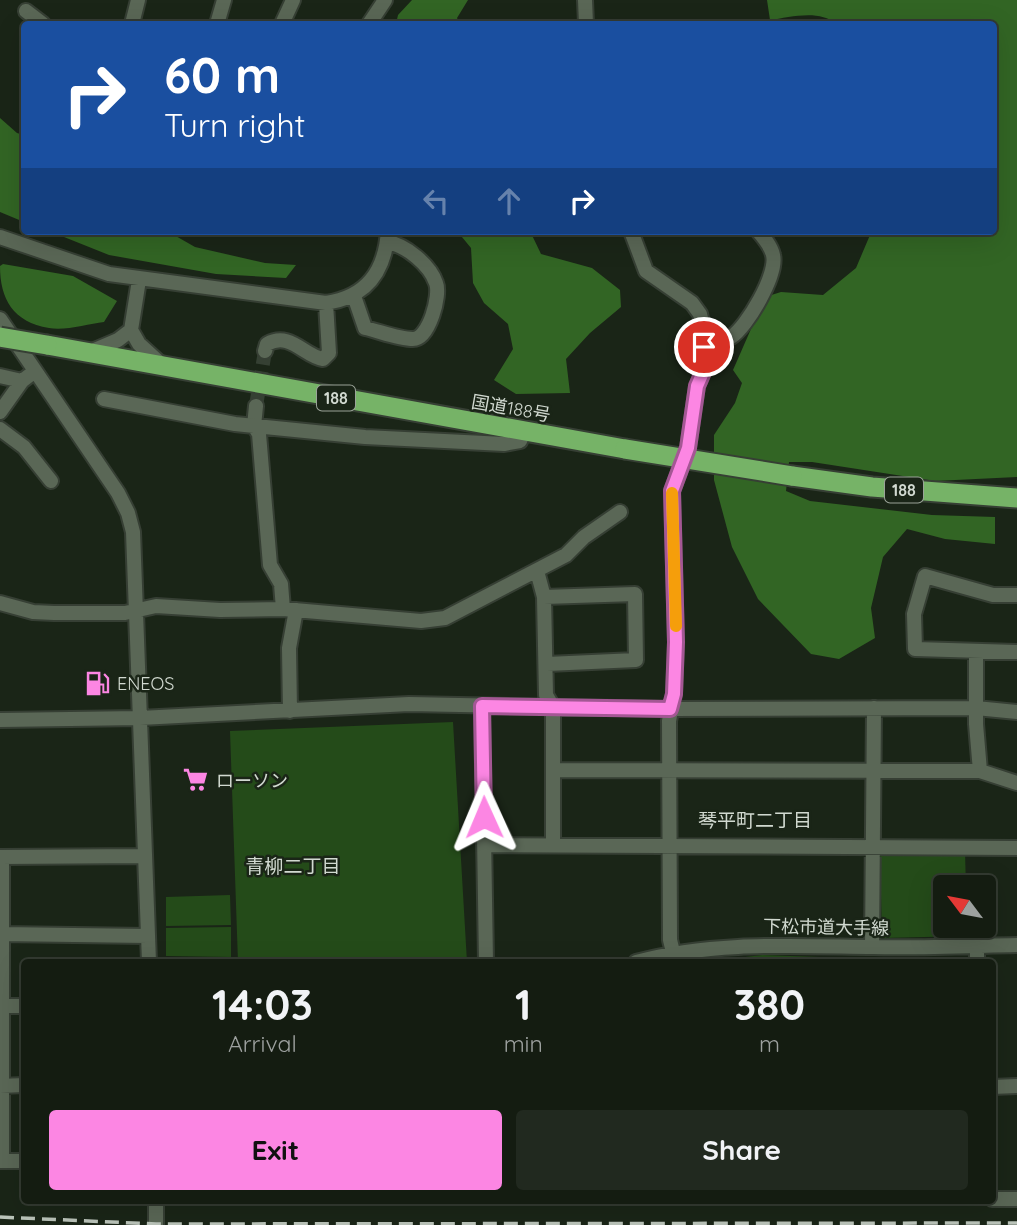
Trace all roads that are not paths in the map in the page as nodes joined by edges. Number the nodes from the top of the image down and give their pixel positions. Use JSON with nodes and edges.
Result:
{"nodes":[{"id":1,"x":138,"y":0,"type":"edge"},
{"id":2,"x":224,"y":0,"type":"edge"},
{"id":3,"x":293,"y":0,"type":"edge"},
{"id":4,"x":385,"y":0,"type":"edge"},
{"id":5,"x":585,"y":0,"type":"edge"},
{"id":6,"x":26,"y":11,"type":"dead end"},
{"id":7,"x":39,"y":21,"type":"edge"},
{"id":8,"x":133,"y":21,"type":"edge"},
{"id":9,"x":218,"y":21,"type":"edge"},
{"id":10,"x":283,"y":21,"type":"edge"},
{"id":11,"x":371,"y":21,"type":"edge"},
{"id":12,"x":586,"y":21,"type":"edge"},
{"id":13,"x":632,"y":235,"type":"edge"},
{"id":14,"x":761,"y":235,"type":"edge"},
{"id":15,"x":388,"y":237,"type":"edge"},
{"id":16,"x":2,"y":241,"type":"edge"},
{"id":17,"x":139,"y":280,"type":"junction"},
{"id":18,"x":354,"y":296,"type":"junction"},
{"id":19,"x":326,"y":303,"type":"junction"},
{"id":20,"x":0,"y":319,"type":"edge"},
{"id":21,"x":131,"y":330,"type":"junction"},
{"id":22,"x":0,"y":338,"type":"edge"},
{"id":23,"x":704,"y":347,"type":"junction"},
{"id":24,"x":265,"y":351,"type":"dead end"},
{"id":25,"x":89,"y":353,"type":"junction"},
{"id":26,"x":162,"y":365,"type":"junction"},
{"id":27,"x":34,"y":371,"type":"junction"},
{"id":28,"x":0,"y":376,"type":"edge"},
{"id":29,"x":22,"y":381,"type":"junction"},
{"id":30,"x":104,"y":399,"type":"dead end"},
{"id":31,"x":256,"y":406,"type":"tunnel mouth"},
{"id":32,"x":0,"y":412,"type":"edge"},
{"id":33,"x":254,"y":426,"type":"junction"},
{"id":34,"x":0,"y":429,"type":"edge"},
{"id":35,"x":524,"y":432,"type":"junction"},
{"id":36,"x":51,"y":481,"type":"dead end"},
{"id":37,"x":1017,"y":498,"type":"edge"},
{"id":38,"x":620,"y":512,"type":"dead end"},
{"id":39,"x":537,"y":571,"type":"junction"},
{"id":40,"x":1017,"y":595,"type":"edge"},
{"id":41,"x":544,"y":597,"type":"junction"},
{"id":42,"x":0,"y":603,"type":"edge"},
{"id":43,"x":136,"y":609,"type":"junction"},
{"id":44,"x":289,"y":609,"type":"junction"},
{"id":45,"x":975,"y":652,"type":"junction"},
{"id":46,"x":1017,"y":652,"type":"edge"},
{"id":47,"x":547,"y":664,"type":"junction"},
{"id":48,"x":482,"y":706,"type":"junction"},
{"id":49,"x":554,"y":707,"type":"junction"},
{"id":50,"x":874,"y":708,"type":"junction"},
{"id":51,"x":976,"y":708,"type":"junction"},
{"id":52,"x":670,"y":709,"type":"junction"},
{"id":53,"x":290,"y":711,"type":"junction"},
{"id":54,"x":1017,"y":712,"type":"edge"},
{"id":55,"x":140,"y":718,"type":"junction"},
{"id":56,"x":0,"y":720,"type":"edge"},
{"id":57,"x":553,"y":770,"type":"junction"},
{"id":58,"x":669,"y":771,"type":"junction"},
{"id":59,"x":980,"y":771,"type":"junction"},
{"id":60,"x":873,"y":772,"type":"junction"},
{"id":61,"x":1017,"y":783,"type":"edge"},
{"id":62,"x":484,"y":845,"type":"junction"},
{"id":63,"x":553,"y":845,"type":"junction"},
{"id":64,"x":669,"y":848,"type":"junction"},
{"id":65,"x":1017,"y":848,"type":"edge"},
{"id":66,"x":872,"y":849,"type":"junction"},
{"id":67,"x":145,"y":856,"type":"junction"},
{"id":68,"x":1,"y":858,"type":"edge"},
{"id":69,"x":1,"y":934,"type":"edge"},
{"id":70,"x":148,"y":936,"type":"junction"},
{"id":71,"x":1017,"y":946,"type":"edge"},
{"id":72,"x":872,"y":947,"type":"junction"},
{"id":73,"x":673,"y":952,"type":"junction"},
{"id":74,"x":977,"y":955,"type":"edge"},
{"id":75,"x":149,"y":959,"type":"edge"},
{"id":76,"x":486,"y":959,"type":"edge"},
{"id":77,"x":647,"y":959,"type":"edge"},
{"id":78,"x":2,"y":1006,"type":"edge"},
{"id":79,"x":21,"y":1006,"type":"edge"},
{"id":80,"x":21,"y":1085,"type":"edge"},
{"id":81,"x":2,"y":1086,"type":"edge"},
{"id":82,"x":1017,"y":1086,"type":"edge"},
{"id":83,"x":996,"y":1087,"type":"edge"},
{"id":84,"x":1,"y":1161,"type":"edge"},
{"id":85,"x":21,"y":1161,"type":"edge"},
{"id":86,"x":996,"y":1199,"type":"edge"},
{"id":87,"x":1017,"y":1199,"type":"edge"},
{"id":88,"x":156,"y":1204,"type":"edge"},
{"id":89,"x":156,"y":1225,"type":"edge"}],
"edges":[{"from":1,"to":8,"type":"street"},
{"from":2,"to":9,"type":"street"},
{"from":3,"to":10,"type":"street"},
{"from":4,"to":11,"type":"street"},
{"from":5,"to":12,"type":"street"},
{"from":6,"to":7,"type":"street"},
{"from":13,"to":23,"type":"street"},
{"from":14,"to":23,"type":"street"},
{"from":15,"to":18,"type":"street"},
{"from":15,"to":18,"type":"street"},
{"from":16,"to":17,"type":"street"},
{"from":17,"to":19,"type":"street"},
{"from":17,"to":21,"type":"street"},
{"from":18,"to":19,"type":"street"},
{"from":19,"to":24,"type":"street"},
{"from":20,"to":27,"type":"street"},
{"from":21,"to":25,"type":"street"},
{"from":21,"to":26,"type":"street"},
{"from":22,"to":25,"type":"highway","name":"国道188号","number":"188","bridge":true},
{"from":23,"to":52,"type":"street"},
{"from":25,"to":26,"type":"highway","name":"国道188号","number":"188"},
{"from":26,"to":35,"type":"highway","name":"国道188号","number":"188"},
{"from":27,"to":29,"type":"street"},
{"from":27,"to":43,"type":"street"},
{"from":28,"to":29,"type":"street"},
{"from":29,"to":32,"type":"street"},
{"from":30,"to":33,"type":"street"},
{"from":31,"to":33,"type":"street"},
{"from":33,"to":35,"type":"street"},
{"from":33,"to":44,"type":"street"},
{"from":34,"to":36,"type":"street"},
{"from":35,"to":37,"type":"highway","name":"国道188号","number":"188","bridge":true},
{"from":38,"to":39,"type":"street"},
{"from":39,"to":41,"type":"street"},
{"from":39,"to":44,"type":"street"},
{"from":40,"to":45,"type":"street"},
{"from":41,"to":47,"type":"street"},
{"from":41,"to":47,"type":"street"},
{"from":42,"to":43,"type":"street"},
{"from":43,"to":44,"type":"street"},
{"from":43,"to":55,"type":"street"},
{"from":44,"to":53,"type":"street"},
{"from":45,"to":46,"type":"street"},
{"from":45,"to":51,"type":"street"},
{"from":47,"to":49,"type":"street"},
{"from":48,"to":49,"type":"street"},
{"from":48,"to":53,"type":"street"},
{"from":48,"to":62,"type":"street"},
{"from":49,"to":52,"type":"street"},
{"from":49,"to":57,"type":"street"},
{"from":50,"to":51,"type":"street"},
{"from":50,"to":52,"type":"street"},
{"from":50,"to":60,"type":"street"},
{"from":51,"to":54,"type":"street"},
{"from":51,"to":59,"type":"street"},
{"from":52,"to":58,"type":"street"},
{"from":53,"to":55,"type":"street"},
{"from":55,"to":56,"type":"street"},
{"from":55,"to":67,"type":"street"},
{"from":57,"to":58,"type":"street"},
{"from":57,"to":63,"type":"street"},
{"from":58,"to":60,"type":"street"},
{"from":58,"to":64,"type":"street"},
{"from":59,"to":60,"type":"street"},
{"from":59,"to":61,"type":"street"},
{"from":60,"to":66,"type":"street"},
{"from":62,"to":63,"type":"street"},
{"from":62,"to":76,"type":"street"},
{"from":63,"to":64,"type":"street"},
{"from":64,"to":66,"type":"street"},
{"from":64,"to":73,"type":"street"},
{"from":65,"to":66,"type":"street"},
{"from":66,"to":72,"type":"street"},
{"from":67,"to":68,"type":"street"},
{"from":67,"to":70,"type":"street"},
{"from":68,"to":69,"type":"street"},
{"from":69,"to":70,"type":"street"},
{"from":69,"to":78,"type":"street"},
{"from":70,"to":75,"type":"street"},
{"from":71,"to":74,"type":"street","name":"下松市道大手線"},
{"from":72,"to":73,"type":"street","name":"下松市道大手線"},
{"from":72,"to":74,"type":"street","name":"下松市道大手線"},
{"from":73,"to":77,"type":"street","name":"下松市道大手線"},
{"from":78,"to":79,"type":"street"},
{"from":78,"to":81,"type":"street"},
{"from":80,"to":81,"type":"street"},
{"from":81,"to":84,"type":"street"},
{"from":82,"to":83,"type":"street"},
{"from":84,"to":85,"type":"street"},
{"from":86,"to":87,"type":"street"},
{"from":88,"to":89,"type":"street"}]}
